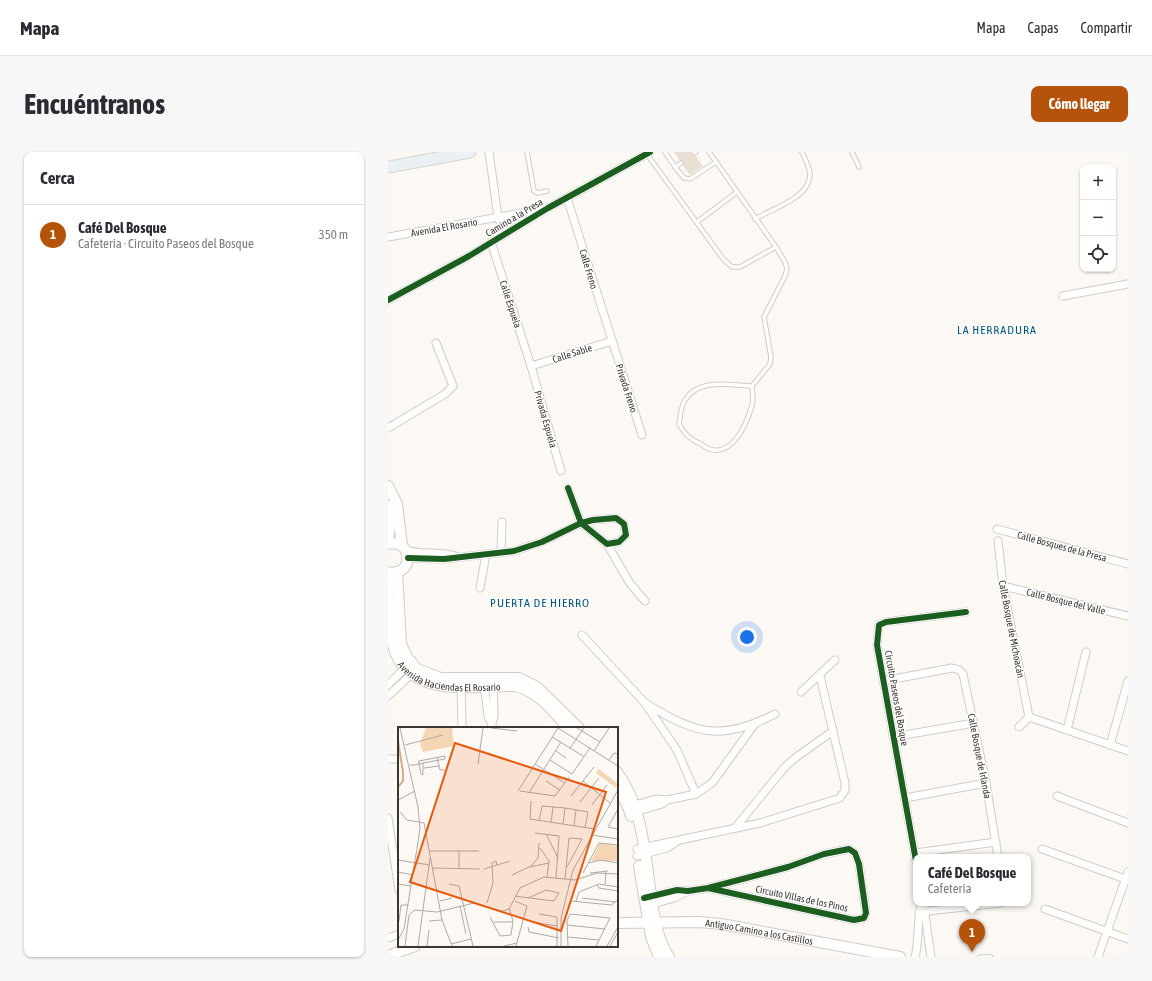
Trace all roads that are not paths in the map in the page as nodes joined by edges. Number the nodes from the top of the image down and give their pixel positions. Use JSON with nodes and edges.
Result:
{"nodes":[{"id":1,"x":470,"y":152,"type":"edge"},
{"id":2,"x":489,"y":152,"type":"edge"},
{"id":3,"x":527,"y":152,"type":"edge"},
{"id":4,"x":665,"y":152,"type":"edge"},
{"id":5,"x":709,"y":152,"type":"edge"},
{"id":6,"x":802,"y":152,"type":"edge"},
{"id":7,"x":852,"y":152,"type":"edge"},
{"id":8,"x":648,"y":153,"type":"edge"},
{"id":9,"x":426,"y":156,"type":"edge"},
{"id":10,"x":716,"y":162,"type":"junction"},
{"id":11,"x":681,"y":163,"type":"dead end"},
{"id":12,"x":388,"y":167,"type":"edge"},
{"id":13,"x":675,"y":167,"type":"junction"},
{"id":14,"x":859,"y":167,"type":"dead end"},
{"id":15,"x":547,"y":191,"type":"dead end"},
{"id":16,"x":737,"y":192,"type":"junction"},
{"id":17,"x":567,"y":198,"type":"junction"},
{"id":18,"x":548,"y":208,"type":"junction"},
{"id":19,"x":498,"y":217,"type":"junction"},
{"id":20,"x":755,"y":218,"type":"junction"},
{"id":21,"x":697,"y":222,"type":"junction"},
{"id":22,"x":505,"y":234,"type":"junction"},
{"id":23,"x":388,"y":237,"type":"edge"},
{"id":24,"x":491,"y":242,"type":"junction"},
{"id":25,"x":776,"y":247,"type":"junction"},
{"id":26,"x":1128,"y":284,"type":"edge"},
{"id":27,"x":1063,"y":296,"type":"dead end"},
{"id":28,"x":388,"y":300,"type":"edge"},
{"id":29,"x":612,"y":340,"type":"junction"},
{"id":30,"x":436,"y":343,"type":"dead end"},
{"id":31,"x":531,"y":366,"type":"junction"},
{"id":32,"x":752,"y":386,"type":"junction"},
{"id":33,"x":388,"y":428,"type":"edge"},
{"id":34,"x":642,"y":435,"type":"dead end"},
{"id":35,"x":561,"y":471,"type":"dead end"},
{"id":36,"x":388,"y":486,"type":"edge"},
{"id":37,"x":568,"y":488,"type":"dead end"},
{"id":38,"x":388,"y":506,"type":"edge"},
{"id":39,"x":502,"y":522,"type":"dead end"},
{"id":40,"x":581,"y":523,"type":"junction"},
{"id":41,"x":997,"y":529,"type":"dead end"},
{"id":42,"x":388,"y":538,"type":"edge"},
{"id":43,"x":998,"y":541,"type":"dead end"},
{"id":44,"x":388,"y":544,"type":"edge"},
{"id":45,"x":607,"y":544,"type":"junction"},
{"id":46,"x":405,"y":551,"type":"junction"},
{"id":47,"x":501,"y":553,"type":"junction"},
{"id":48,"x":486,"y":554,"type":"junction"},
{"id":49,"x":1128,"y":564,"type":"edge"},
{"id":50,"x":392,"y":572,"type":"edge"},
{"id":51,"x":388,"y":580,"type":"edge"},
{"id":52,"x":1003,"y":586,"type":"junction"},
{"id":53,"x":480,"y":588,"type":"dead end"},
{"id":54,"x":645,"y":601,"type":"dead end"},
{"id":55,"x":966,"y":612,"type":"dead end"},
{"id":56,"x":1128,"y":616,"type":"edge"},
{"id":57,"x":582,"y":635,"type":"dead end"},
{"id":58,"x":1086,"y":652,"type":"dead end"},
{"id":59,"x":835,"y":660,"type":"dead end"},
{"id":60,"x":411,"y":668,"type":"junction"},
{"id":61,"x":961,"y":672,"type":"joint"},
{"id":62,"x":820,"y":676,"type":"junction"},
{"id":63,"x":883,"y":681,"type":"junction"},
{"id":64,"x":1128,"y":681,"type":"edge"},
{"id":65,"x":489,"y":682,"type":"junction"},
{"id":66,"x":461,"y":683,"type":"junction"},
{"id":67,"x":388,"y":685,"type":"edge"},
{"id":68,"x":801,"y":692,"type":"dead end"},
{"id":69,"x":388,"y":696,"type":"edge"},
{"id":70,"x":644,"y":702,"type":"junction"},
{"id":71,"x":775,"y":714,"type":"dead end"},
{"id":72,"x":1029,"y":717,"type":"junction"},
{"id":73,"x":974,"y":723,"type":"junction"},
{"id":74,"x":492,"y":725,"type":"edge"},
{"id":75,"x":754,"y":725,"type":"junction"},
{"id":76,"x":462,"y":727,"type":"edge"},
{"id":77,"x":567,"y":727,"type":"edge"},
{"id":78,"x":578,"y":727,"type":"edge"},
{"id":79,"x":1019,"y":727,"type":"dead end"},
{"id":80,"x":1067,"y":730,"type":"junction"},
{"id":81,"x":833,"y":731,"type":"junction"},
{"id":82,"x":893,"y":737,"type":"junction"},
{"id":83,"x":1110,"y":745,"type":"junction"},
{"id":84,"x":1128,"y":751,"type":"edge"},
{"id":85,"x":618,"y":774,"type":"edge"},
{"id":86,"x":986,"y":783,"type":"junction"},
{"id":87,"x":618,"y":788,"type":"edge"},
{"id":88,"x":696,"y":794,"type":"junction"},
{"id":89,"x":1057,"y":796,"type":"dead end"},
{"id":90,"x":905,"y":798,"type":"junction"},
{"id":91,"x":632,"y":809,"type":"junction"},
{"id":92,"x":388,"y":818,"type":"edge"},
{"id":93,"x":1128,"y":823,"type":"edge"},
{"id":94,"x":735,"y":828,"type":"junction"},
{"id":95,"x":996,"y":842,"type":"junction"},
{"id":96,"x":1042,"y":849,"type":"dead end"},
{"id":97,"x":640,"y":851,"type":"junction"},
{"id":98,"x":915,"y":853,"type":"joint"},
{"id":99,"x":998,"y":854,"type":"edge"},
{"id":100,"x":1128,"y":872,"type":"edge"},
{"id":101,"x":1127,"y":880,"type":"edge"},
{"id":102,"x":398,"y":883,"type":"edge"},
{"id":103,"x":708,"y":888,"type":"junction"},
{"id":104,"x":648,"y":901,"type":"junction"},
{"id":105,"x":922,"y":906,"type":"edge"},
{"id":106,"x":971,"y":906,"type":"edge"},
{"id":107,"x":1046,"y":909,"type":"dead end"},
{"id":108,"x":922,"y":911,"type":"junction"},
{"id":109,"x":652,"y":922,"type":"junction"},
{"id":110,"x":618,"y":923,"type":"edge"},
{"id":111,"x":1106,"y":931,"type":"junction"},
{"id":112,"x":398,"y":934,"type":"edge"},
{"id":113,"x":388,"y":938,"type":"edge"},
{"id":114,"x":1128,"y":939,"type":"edge"},
{"id":115,"x":412,"y":947,"type":"edge"},
{"id":116,"x":388,"y":956,"type":"edge"},
{"id":117,"x":659,"y":957,"type":"edge"},
{"id":118,"x":669,"y":957,"type":"edge"},
{"id":119,"x":900,"y":957,"type":"edge"},
{"id":120,"x":915,"y":957,"type":"edge"},
{"id":121,"x":931,"y":957,"type":"edge"},
{"id":122,"x":980,"y":957,"type":"edge"},
{"id":123,"x":991,"y":957,"type":"edge"},
{"id":124,"x":1098,"y":957,"type":"edge"}],
"edges":[{"from":1,"to":9,"type":"main road"},
{"from":2,"to":19,"type":"street"},
{"from":3,"to":15,"type":"lane"},
{"from":4,"to":13,"type":"lane"},
{"from":5,"to":10,"type":"lane"},
{"from":6,"to":20,"type":"lane"},
{"from":7,"to":14,"type":"lane"},
{"from":8,"to":17,"type":"street","name":"Camino a la Presa"},
{"from":8,"to":21,"type":"lane"},
{"from":9,"to":12,"type":"main road"},
{"from":10,"to":13,"type":"lane"},
{"from":10,"to":16,"type":"lane"},
{"from":11,"to":13,"type":"lane"},
{"from":16,"to":20,"type":"lane"},
{"from":16,"to":21,"type":"lane"},
{"from":17,"to":18,"type":"street","name":"Camino a la Presa"},
{"from":17,"to":29,"type":"street","name":"Calle Freno"},
{"from":18,"to":19,"type":"street","name":"Avenida El Rosario"},
{"from":18,"to":22,"type":"street","name":"Camino a la Presa"},
{"from":19,"to":22,"type":"street"},
{"from":19,"to":23,"type":"street","name":"Avenida El Rosario"},
{"from":20,"to":25,"type":"lane"},
{"from":21,"to":25,"type":"lane"},
{"from":22,"to":24,"type":"street","name":"Camino a la Presa"},
{"from":24,"to":28,"type":"street","name":"Camino a la Presa"},
{"from":24,"to":31,"type":"street","name":"Calle Espuela"},
{"from":25,"to":32,"type":"lane"},
{"from":26,"to":27,"type":"street"},
{"from":29,"to":31,"type":"street","name":"Calle Sable"},
{"from":29,"to":34,"type":"street","name":"Privada Freno"},
{"from":30,"to":33,"type":"street"},
{"from":31,"to":35,"type":"street","name":"Privada Espuela"},
{"from":32,"to":32,"type":"lane"},
{"from":36,"to":46,"type":"street"},
{"from":37,"to":40,"type":"street"},
{"from":38,"to":42,"type":"street"},
{"from":39,"to":47,"type":"street"},
{"from":40,"to":45,"type":"street"},
{"from":40,"to":45,"type":"street"},
{"from":40,"to":47,"type":"street"},
{"from":41,"to":49,"type":"street","name":"Calle Bosques de la Presa"},
{"from":43,"to":52,"type":"street","name":"Calle Bosque de Michoacán"},
{"from":44,"to":46,"type":"street"},
{"from":45,"to":54,"type":"street"},
{"from":46,"to":48,"type":"street"},
{"from":46,"to":50,"type":"street"},
{"from":47,"to":48,"type":"street"},
{"from":48,"to":53,"type":"street"},
{"from":50,"to":60,"type":"street","name":"Avenida Haciendas El Rosario"},
{"from":51,"to":60,"type":"street","name":"Avenida Haciendas El Rosario"},
{"from":52,"to":56,"type":"street","name":"Calle Bosque del Valle"},
{"from":52,"to":72,"type":"street","name":"Calle Bosque de Michoacán"},
{"from":55,"to":63,"type":"street","name":"Circuito Paseos del Bosque"},
{"from":57,"to":70,"type":"street"},
{"from":58,"to":80,"type":"street"},
{"from":59,"to":62,"type":"street"},
{"from":60,"to":66,"type":"street","name":"Avenida Haciendas El Rosario"},
{"from":60,"to":67,"type":"street"},
{"from":60,"to":69,"type":"street"},
{"from":61,"to":63,"type":"street","name":"Circuito Paseos del Bosque"},
{"from":61,"to":73,"type":"street","name":"Calle Bosque de Irlanda"},
{"from":62,"to":68,"type":"street"},
{"from":62,"to":81,"type":"street"},
{"from":63,"to":82,"type":"street","name":"Circuito Paseos del Bosque"},
{"from":64,"to":83,"type":"street"},
{"from":65,"to":66,"type":"street","name":"Avenida Haciendas El Rosario"},
{"from":65,"to":74,"type":"street"},
{"from":65,"to":77,"type":"street","name":"Avenida Haciendas El Rosario"},
{"from":65,"to":78,"type":"street","name":"Avenida Haciendas El Rosario"},
{"from":66,"to":76,"type":"street"},
{"from":70,"to":75,"type":"street"},
{"from":70,"to":88,"type":"street"},
{"from":71,"to":75,"type":"street"},
{"from":72,"to":79,"type":"street"},
{"from":72,"to":80,"type":"street"},
{"from":73,"to":82,"type":"street"},
{"from":73,"to":86,"type":"street","name":"Calle Bosque de Irlanda"},
{"from":75,"to":88,"type":"street"},
{"from":80,"to":83,"type":"street"},
{"from":81,"to":94,"type":"street"},
{"from":81,"to":94,"type":"street"},
{"from":82,"to":90,"type":"street","name":"Circuito Paseos del Bosque"},
{"from":83,"to":84,"type":"street"},
{"from":85,"to":91,"type":"street"},
{"from":86,"to":90,"type":"street"},
{"from":86,"to":95,"type":"street","name":"Calle Bosque de Irlanda"},
{"from":87,"to":91,"type":"street"},
{"from":88,"to":91,"type":"street"},
{"from":89,"to":93,"type":"street"},
{"from":90,"to":98,"type":"street","name":"Circuito Paseos del Bosque"},
{"from":91,"to":97,"type":"street"},
{"from":92,"to":102,"type":"street"},
{"from":94,"to":97,"type":"street"},
{"from":95,"to":98,"type":"street"},
{"from":95,"to":99,"type":"street","name":"Calle Bosque de Irlanda"},
{"from":96,"to":101,"type":"street"},
{"from":97,"to":104,"type":"street"},
{"from":100,"to":101,"type":"street"},
{"from":101,"to":111,"type":"street"},
{"from":103,"to":103,"type":"street","name":"Circuito Villas de los Pinos"},
{"from":103,"to":104,"type":"street","name":"Circuito Villas de los Pinos"},
{"from":104,"to":109,"type":"street"},
{"from":105,"to":108,"type":"street"},
{"from":106,"to":108,"type":"street"},
{"from":107,"to":111,"type":"street"},
{"from":108,"to":120,"type":"street"},
{"from":108,"to":121,"type":"street"},
{"from":109,"to":110,"type":"street","name":"Antiguo Camino a los Castillos"},
{"from":109,"to":117,"type":"street"},
{"from":109,"to":118,"type":"street"},
{"from":109,"to":119,"type":"street","name":"Antiguo Camino a los Castillos"},
{"from":111,"to":114,"type":"street"},
{"from":111,"to":124,"type":"street"},
{"from":112,"to":113,"type":"street"},
{"from":115,"to":116,"type":"street"},
{"from":122,"to":123,"type":"lane"}]}
